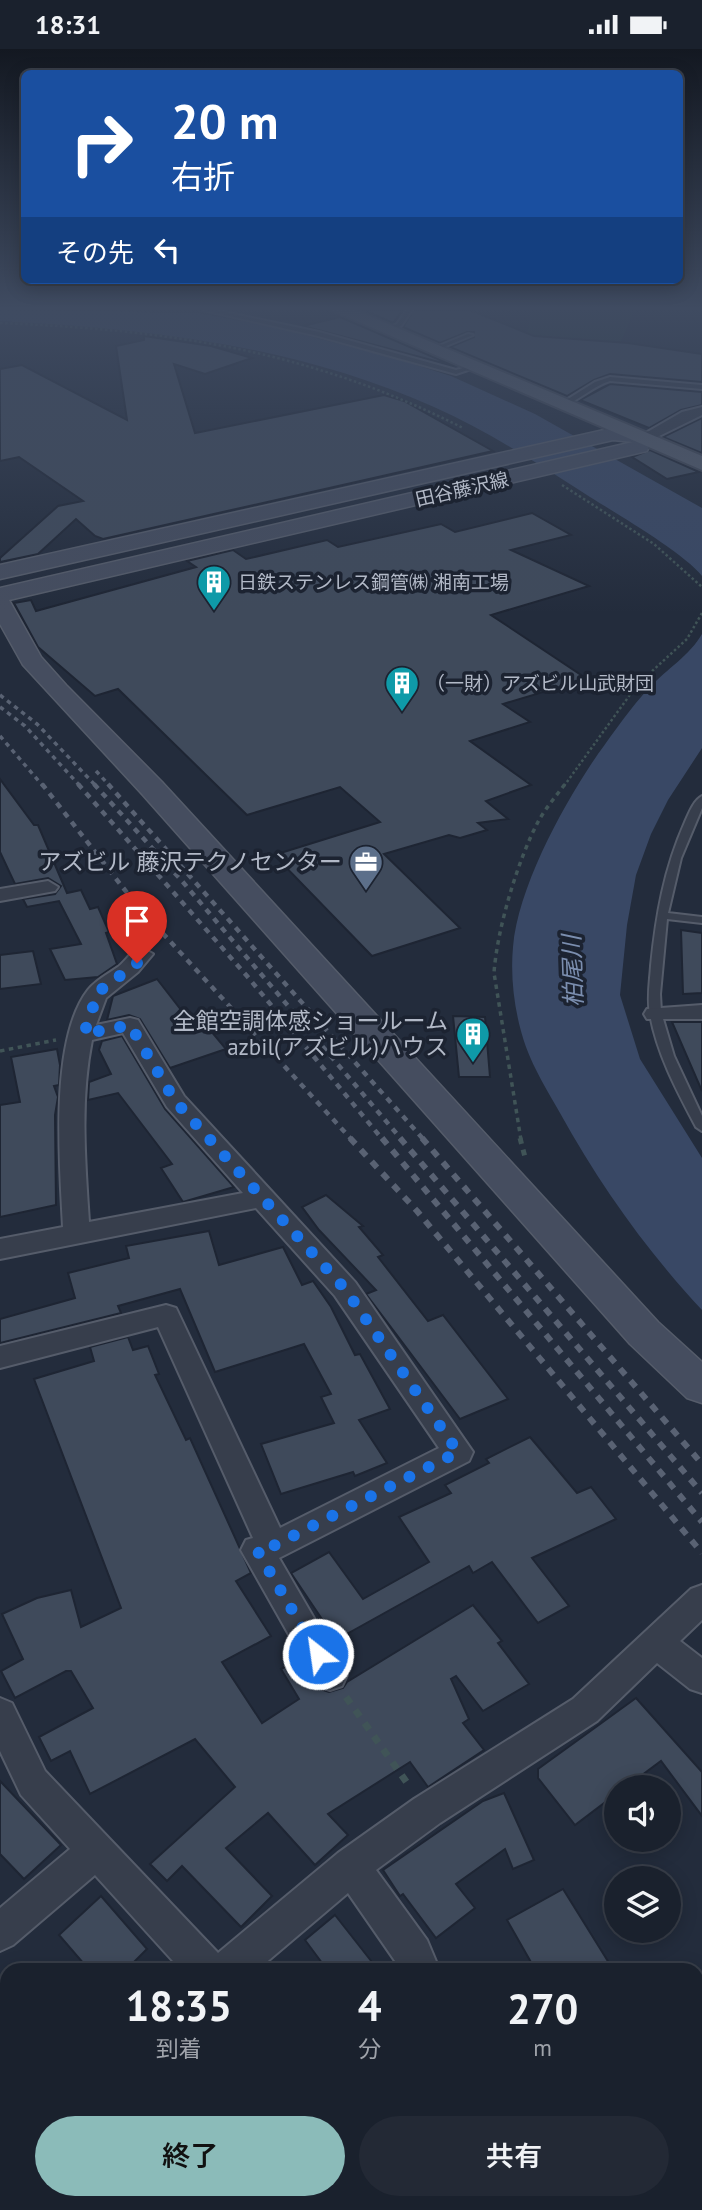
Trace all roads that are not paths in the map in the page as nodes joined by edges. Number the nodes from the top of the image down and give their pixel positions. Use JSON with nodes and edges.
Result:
{"nodes":[{"id":1,"x":579,"y":411,"type":"edge"},
{"id":2,"x":702,"y":411,"type":"edge"},
{"id":3,"x":644,"y":438,"type":"junction"},
{"id":4,"x":702,"y":464,"type":"edge"},
{"id":5,"x":459,"y":468,"type":"junction"},
{"id":6,"x":426,"y":475,"type":"junction"},
{"id":7,"x":477,"y":486,"type":"junction"},
{"id":8,"x":403,"y":492,"type":"junction"},
{"id":9,"x":0,"y":572,"type":"edge"},
{"id":10,"x":0,"y":584,"type":"edge"},
{"id":11,"x":0,"y":595,"type":"edge"},
{"id":12,"x":0,"y":603,"type":"edge"},
{"id":13,"x":702,"y":799,"type":"edge"},
{"id":14,"x":48,"y":887,"type":"dead end"},
{"id":15,"x":0,"y":895,"type":"edge"},
{"id":16,"x":661,"y":915,"type":"junction"},
{"id":17,"x":702,"y":920,"type":"edge"},
{"id":18,"x":142,"y":954,"type":"dead end"},
{"id":19,"x":702,"y":1012,"type":"edge"},
{"id":20,"x":655,"y":1014,"type":"junction"},
{"id":21,"x":84,"y":1034,"type":"junction"},
{"id":22,"x":702,"y":1127,"type":"edge"},
{"id":23,"x":262,"y":1198,"type":"junction"},
{"id":24,"x":76,"y":1233,"type":"junction"},
{"id":25,"x":0,"y":1249,"type":"edge"},
{"id":26,"x":0,"y":1357,"type":"edge"},
{"id":27,"x":702,"y":1387,"type":"edge"},
{"id":28,"x":273,"y":1546,"type":"junction"},
{"id":29,"x":702,"y":1599,"type":"edge"},
{"id":30,"x":657,"y":1643,"type":"junction"},
{"id":31,"x":330,"y":1675,"type":"road end"},
{"id":32,"x":702,"y":1678,"type":"edge"},
{"id":33,"x":0,"y":1714,"type":"edge"},
{"id":34,"x":94,"y":1851,"type":"junction"},
{"id":35,"x":351,"y":1866,"type":"junction"},
{"id":36,"x":0,"y":1932,"type":"edge"},
{"id":37,"x":201,"y":1963,"type":"edge"},
{"id":38,"x":236,"y":1963,"type":"edge"},
{"id":39,"x":418,"y":1963,"type":"edge"}],
"edges":[{"from":1,"to":3,"type":"main road"},
{"from":2,"to":3,"type":"street"},
{"from":3,"to":4,"type":"main road"},
{"from":3,"to":5,"type":"street","name":"田谷藤沢線"},
{"from":3,"to":7,"type":"street","name":"田谷藤沢線"},
{"from":5,"to":6,"type":"street","name":"田谷藤沢線"},
{"from":5,"to":7,"type":"street"},
{"from":6,"to":8,"type":"street"},
{"from":6,"to":9,"type":"street","name":"田谷藤沢線"},
{"from":7,"to":8,"type":"street"},
{"from":7,"to":11,"type":"street","name":"田谷藤沢線"},
{"from":8,"to":10,"type":"street"},
{"from":12,"to":27,"type":"street"},
{"from":13,"to":16,"type":"lane"},
{"from":14,"to":15,"type":"street"},
{"from":16,"to":17,"type":"lane"},
{"from":16,"to":20,"type":"lane"},
{"from":18,"to":21,"type":"street"},
{"from":19,"to":20,"type":"street"},
{"from":20,"to":22,"type":"lane"},
{"from":21,"to":23,"type":"street"},
{"from":21,"to":24,"type":"street"},
{"from":23,"to":24,"type":"street"},
{"from":23,"to":28,"type":"street"},
{"from":24,"to":25,"type":"street"},
{"from":26,"to":28,"type":"street"},
{"from":28,"to":31,"type":"street"},
{"from":29,"to":30,"type":"street"},
{"from":30,"to":32,"type":"street"},
{"from":30,"to":35,"type":"street"},
{"from":33,"to":34,"type":"street"},
{"from":34,"to":36,"type":"street"},
{"from":34,"to":37,"type":"street"},
{"from":35,"to":38,"type":"street"},
{"from":35,"to":39,"type":"street"}]}
